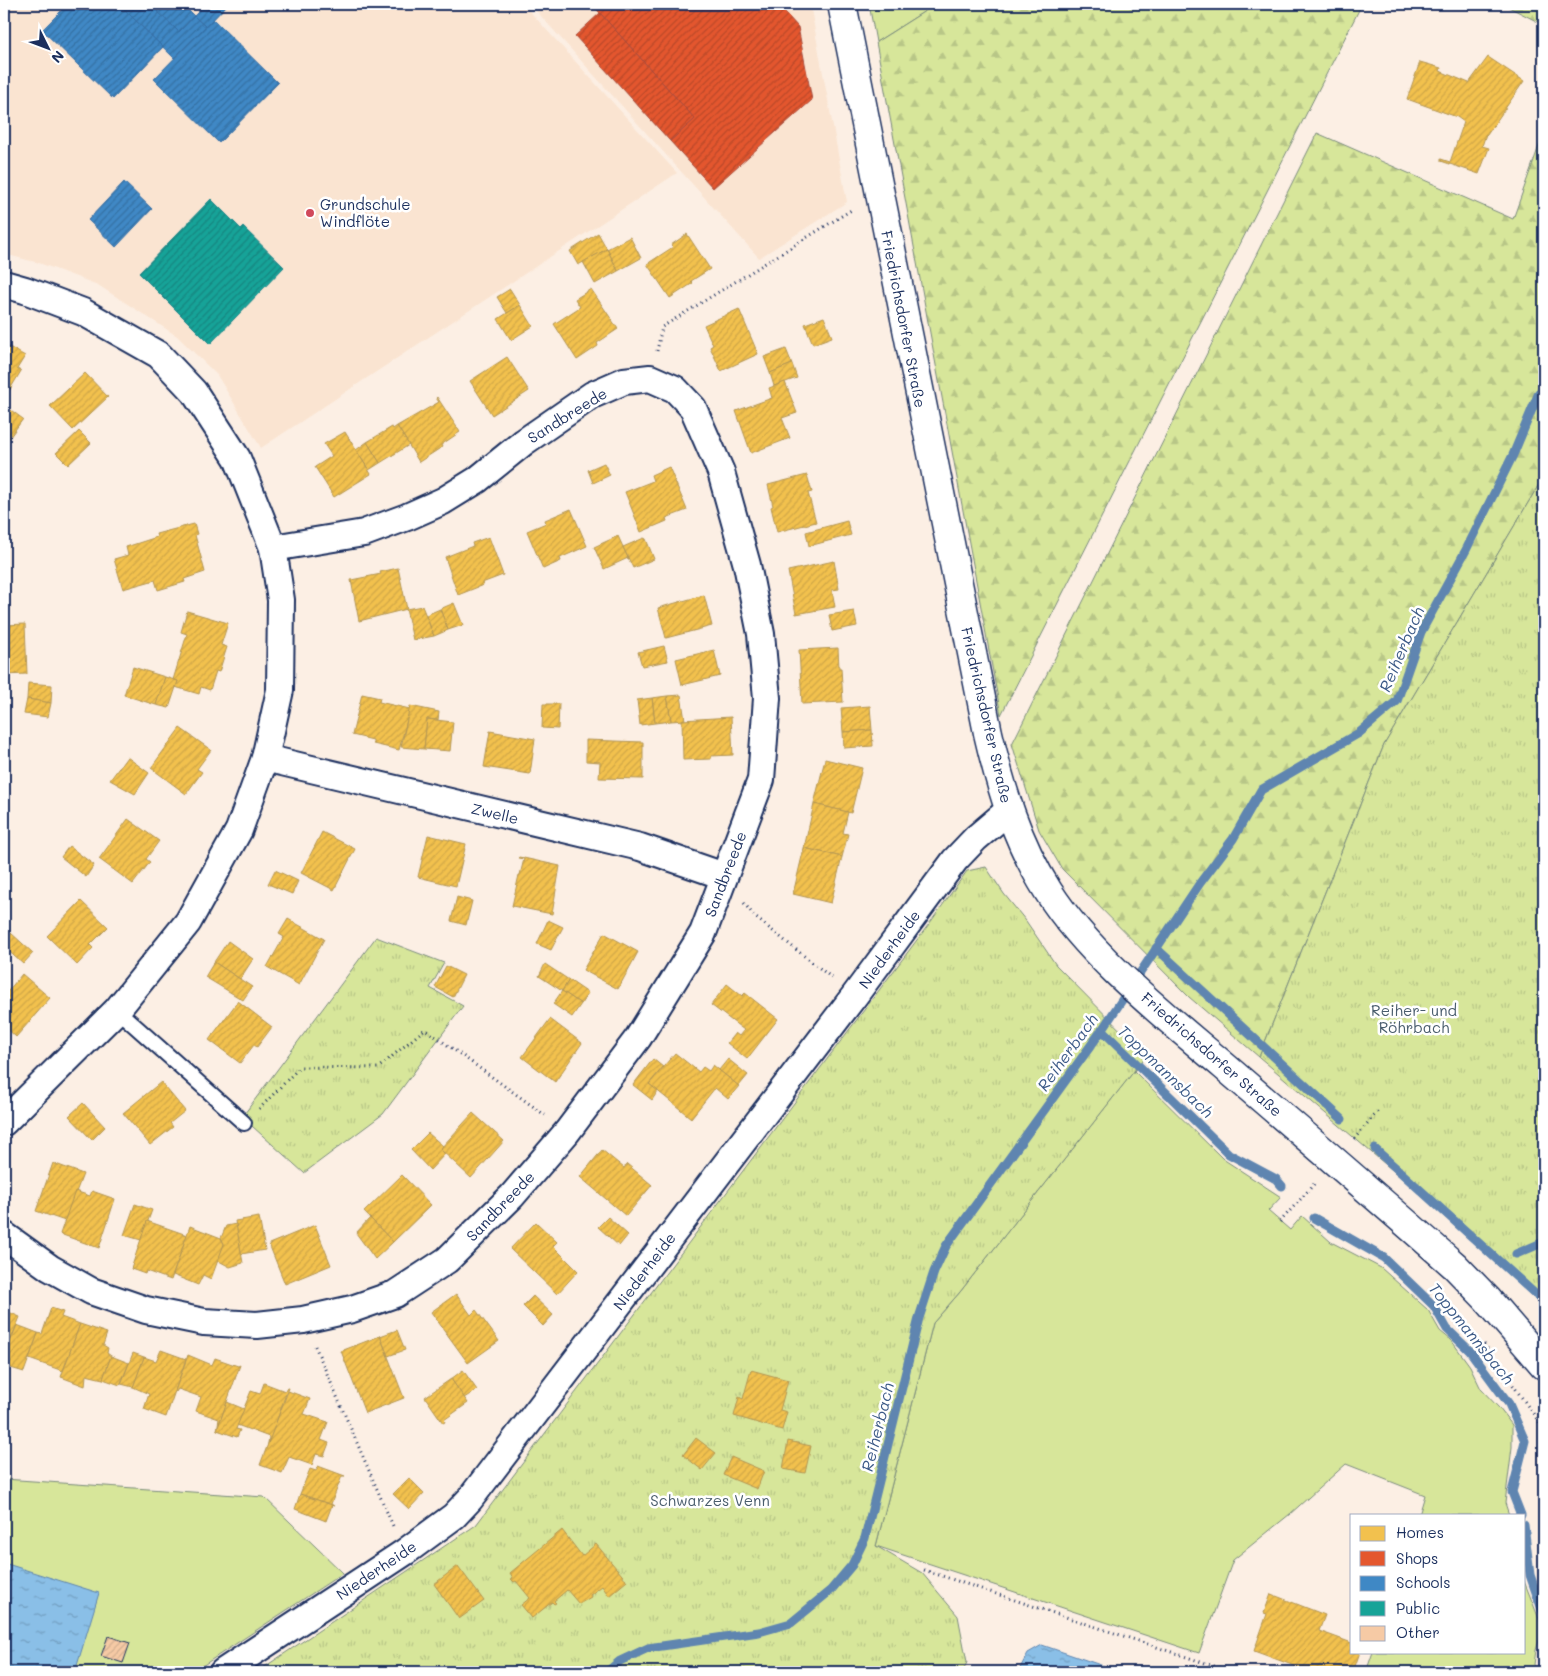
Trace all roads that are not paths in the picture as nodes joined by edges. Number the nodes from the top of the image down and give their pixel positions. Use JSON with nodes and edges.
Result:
{"nodes":[{"id":1,"x":842,"y":4,"type":"edge"},
{"id":2,"x":4,"y":284,"type":"edge"},
{"id":3,"x":273,"y":548,"type":"junction"},
{"id":4,"x":265,"y":758,"type":"junction"},
{"id":5,"x":1009,"y":810,"type":"junction"},
{"id":6,"x":724,"y":876,"type":"junction"},
{"id":7,"x":117,"y":1010,"type":"junction"},
{"id":8,"x":4,"y":1122,"type":"edge"},
{"id":9,"x":244,"y":1123,"type":"road end"},
{"id":10,"x":4,"y":1235,"type":"edge"},
{"id":11,"x":1544,"y":1365,"type":"edge"},
{"id":12,"x":223,"y":1672,"type":"edge"}],
"edges":[{"from":1,"to":5,"type":"main road","name":"Friedrichsdorfer Straße"},
{"from":2,"to":3,"type":"street"},
{"from":3,"to":4,"type":"street"},
{"from":3,"to":6,"type":"street","name":"Sandbreede"},
{"from":4,"to":6,"type":"street","name":"Zwelle"},
{"from":4,"to":7,"type":"street"},
{"from":5,"to":11,"type":"main road","name":"Friedrichsdorfer Straße"},
{"from":5,"to":12,"type":"street","name":"Niederheide"},
{"from":6,"to":10,"type":"street","name":"Sandbreede"},
{"from":7,"to":8,"type":"street"},
{"from":7,"to":9,"type":"lane"}]}
